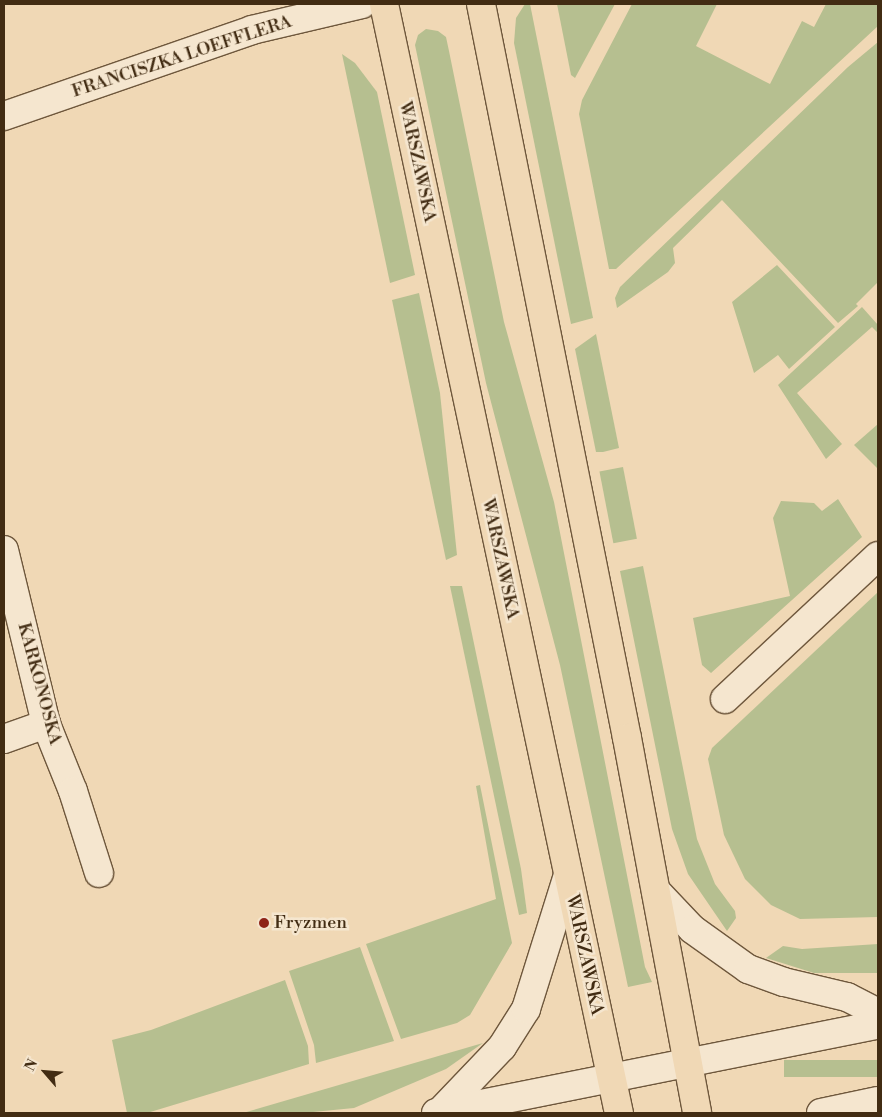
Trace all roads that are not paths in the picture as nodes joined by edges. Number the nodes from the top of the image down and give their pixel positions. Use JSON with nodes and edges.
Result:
{"nodes":[{"id":1,"x":362,"y":4,"type":"edge"},
{"id":2,"x":384,"y":4,"type":"edge"},
{"id":3,"x":481,"y":4,"type":"edge"},
{"id":4,"x":4,"y":116,"type":"edge"},
{"id":5,"x":4,"y":550,"type":"edge"},
{"id":6,"x":878,"y":556,"type":"edge"},
{"id":7,"x":725,"y":700,"type":"dead end"},
{"id":8,"x":46,"y":724,"type":"junction"},
{"id":9,"x":4,"y":739,"type":"edge"},
{"id":10,"x":99,"y":873,"type":"dead end"},
{"id":11,"x":567,"y":878,"type":"junction"},
{"id":12,"x":656,"y":891,"type":"junction"},
{"id":13,"x":878,"y":1012,"type":"edge"},
{"id":14,"x":878,"y":1025,"type":"edge"},
{"id":15,"x":689,"y":1065,"type":"junction"},
{"id":16,"x":612,"y":1079,"type":"junction"},
{"id":17,"x":866,"y":1106,"type":"edge"},
{"id":18,"x":438,"y":1113,"type":"edge"},
{"id":19,"x":619,"y":1113,"type":"edge"},
{"id":20,"x":697,"y":1113,"type":"edge"},
{"id":21,"x":822,"y":1113,"type":"edge"}],
"edges":[{"from":1,"to":4,"type":"street","name":"FRANCISZKA LOEFFLERA"},
{"from":2,"to":11,"type":"main road","name":"WARSZAWSKA"},
{"from":3,"to":12,"type":"main road"},
{"from":5,"to":8,"type":"street","name":"KARKONOSKA"},
{"from":6,"to":7,"type":"street"},
{"from":8,"to":9,"type":"street"},
{"from":8,"to":10,"type":"street","name":"KARKONOSKA"},
{"from":11,"to":16,"type":"main road","name":"WARSZAWSKA"},
{"from":11,"to":18,"type":"street"},
{"from":12,"to":13,"type":"street"},
{"from":12,"to":15,"type":"main road"},
{"from":14,"to":15,"type":"street"},
{"from":15,"to":16,"type":"street"},
{"from":15,"to":20,"type":"main road"},
{"from":16,"to":18,"type":"street"},
{"from":16,"to":19,"type":"main road","name":"WARSZAWSKA"},
{"from":17,"to":21,"type":"street"}]}
